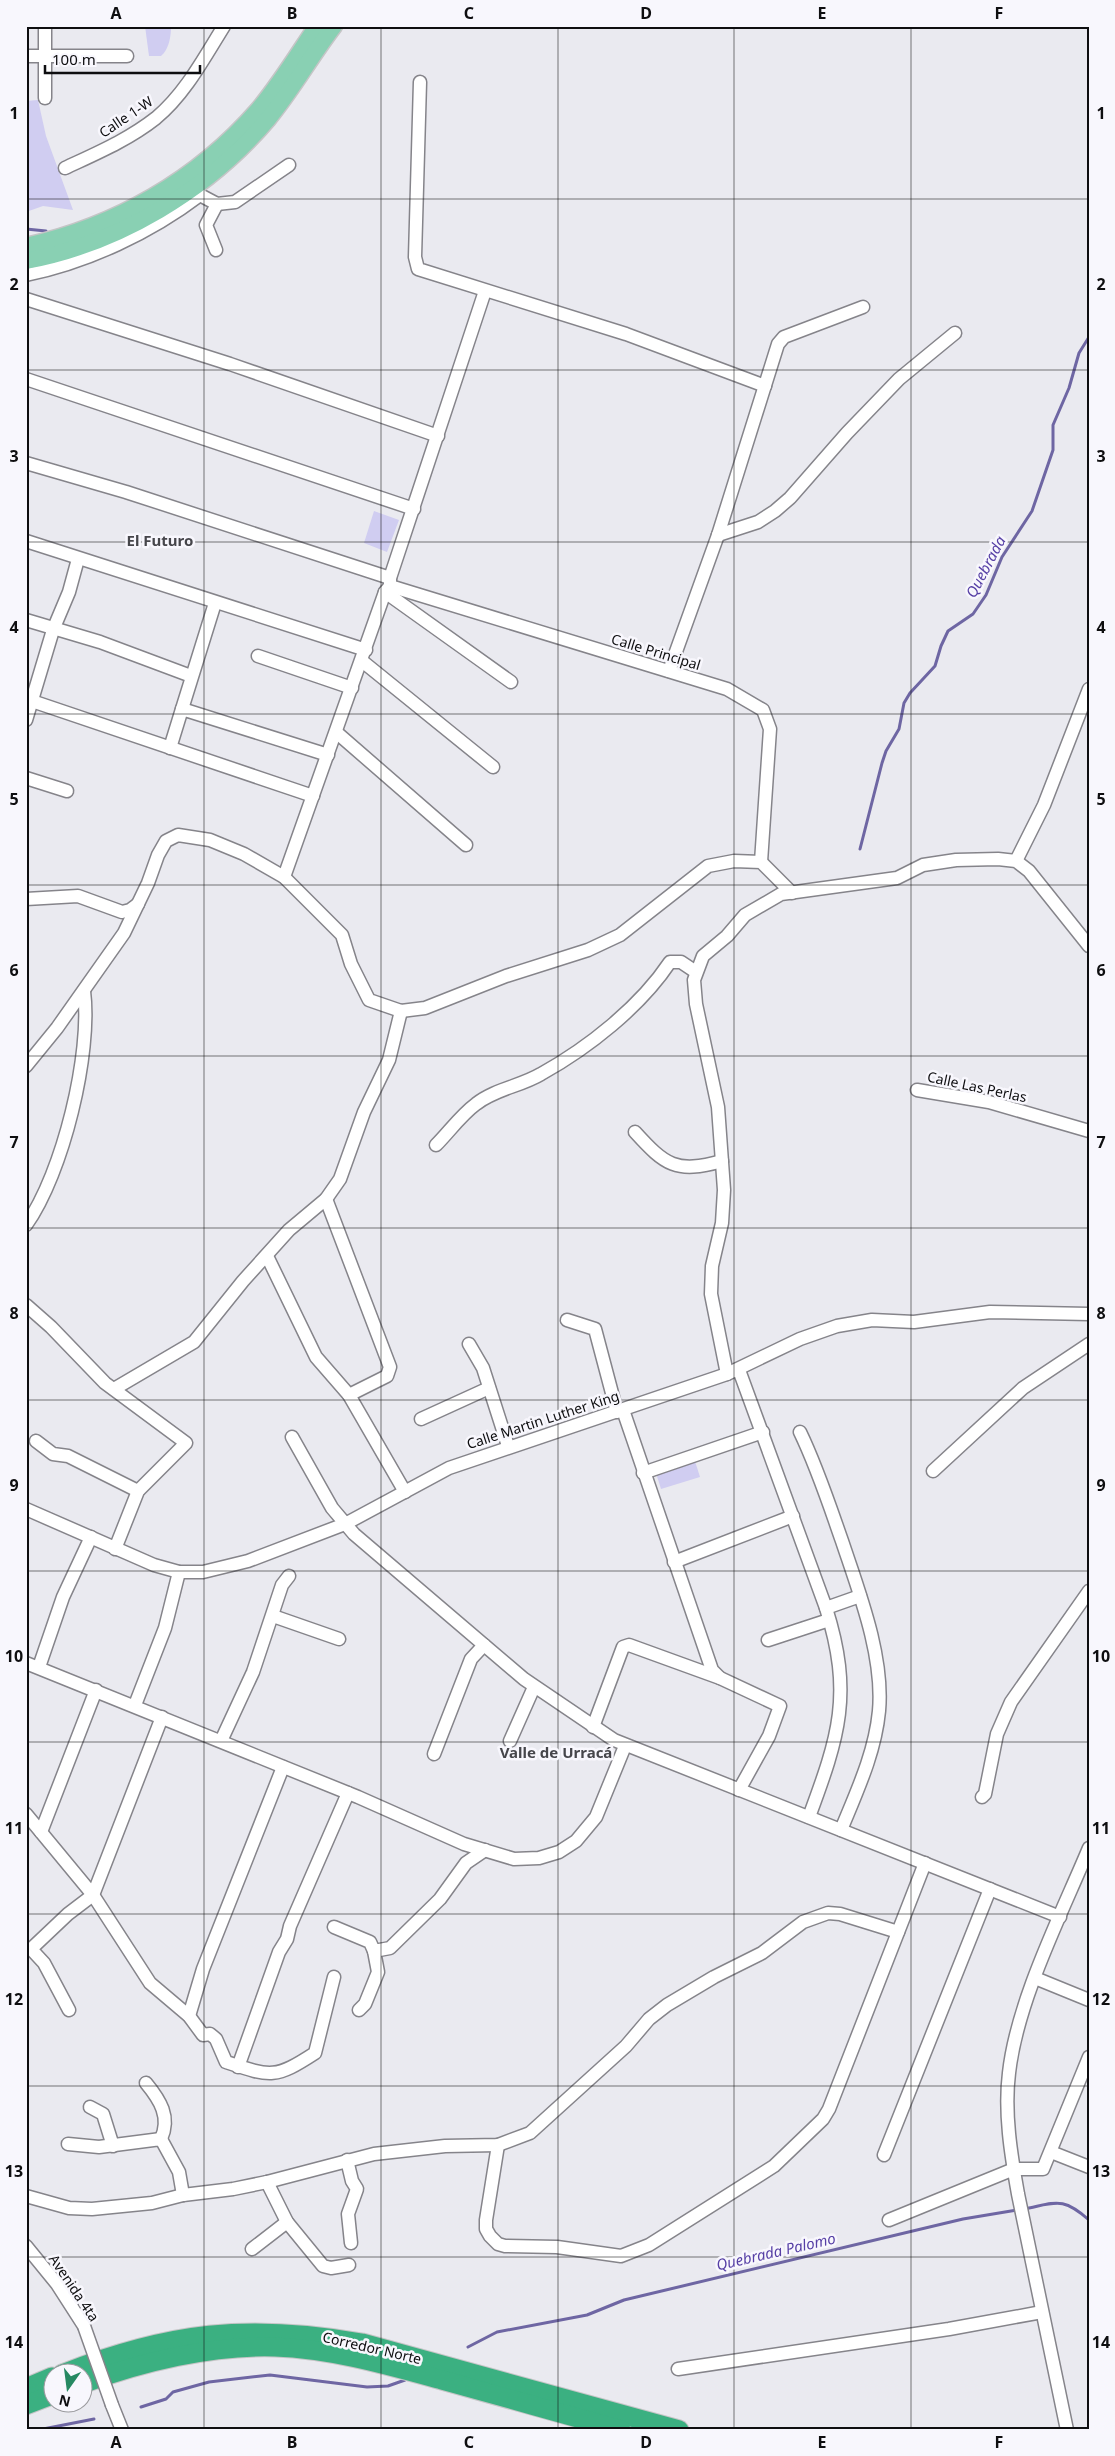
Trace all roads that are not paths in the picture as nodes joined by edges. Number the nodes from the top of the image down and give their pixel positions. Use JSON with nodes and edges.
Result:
{"nodes":[{"id":1,"x":45,"y":26,"type":"edge"},
{"id":2,"x":224,"y":26,"type":"edge"},
{"id":3,"x":317,"y":26,"type":"edge"},
{"id":4,"x":334,"y":26,"type":"edge"},
{"id":5,"x":26,"y":56,"type":"edge"},
{"id":6,"x":44,"y":56,"type":"junction"},
{"id":7,"x":127,"y":56,"type":"dead end"},
{"id":8,"x":420,"y":82,"type":"dead end"},
{"id":9,"x":46,"y":98,"type":"dead end"},
{"id":10,"x":289,"y":165,"type":"dead end"},
{"id":11,"x":65,"y":168,"type":"dead end"},
{"id":12,"x":198,"y":190,"type":"junction"},
{"id":13,"x":217,"y":204,"type":"junction"},
{"id":14,"x":26,"y":246,"type":"edge"},
{"id":15,"x":216,"y":250,"type":"dead end"},
{"id":16,"x":26,"y":261,"type":"edge"},
{"id":17,"x":26,"y":274,"type":"edge"},
{"id":18,"x":485,"y":291,"type":"junction"},
{"id":19,"x":26,"y":299,"type":"edge"},
{"id":20,"x":863,"y":307,"type":"dead end"},
{"id":21,"x":955,"y":333,"type":"dead end"},
{"id":22,"x":26,"y":380,"type":"edge"},
{"id":23,"x":765,"y":386,"type":"junction"},
{"id":24,"x":438,"y":436,"type":"junction"},
{"id":25,"x":26,"y":462,"type":"edge"},
{"id":26,"x":414,"y":509,"type":"junction"},
{"id":27,"x":718,"y":535,"type":"junction"},
{"id":28,"x":26,"y":541,"type":"edge"},
{"id":29,"x":78,"y":559,"type":"junction"},
{"id":30,"x":388,"y":585,"type":"junction"},
{"id":31,"x":215,"y":603,"type":"junction"},
{"id":32,"x":26,"y":620,"type":"edge"},
{"id":33,"x":54,"y":630,"type":"junction"},
{"id":34,"x":258,"y":656,"type":"dead end"},
{"id":35,"x":364,"y":656,"type":"junction"},
{"id":36,"x":669,"y":671,"type":"junction"},
{"id":37,"x":191,"y":676,"type":"junction"},
{"id":38,"x":511,"y":682,"type":"dead end"},
{"id":39,"x":352,"y":688,"type":"junction"},
{"id":40,"x":1089,"y":689,"type":"edge"},
{"id":41,"x":29,"y":700,"type":"edge"},
{"id":42,"x":182,"y":709,"type":"junction"},
{"id":43,"x":26,"y":720,"type":"edge"},
{"id":44,"x":336,"y":732,"type":"junction"},
{"id":45,"x":170,"y":748,"type":"junction"},
{"id":46,"x":328,"y":755,"type":"junction"},
{"id":47,"x":493,"y":767,"type":"dead end"},
{"id":48,"x":26,"y":778,"type":"edge"},
{"id":49,"x":67,"y":791,"type":"dead end"},
{"id":50,"x":313,"y":796,"type":"junction"},
{"id":51,"x":466,"y":845,"type":"dead end"},
{"id":52,"x":1016,"y":861,"type":"junction"},
{"id":53,"x":761,"y":862,"type":"junction"},
{"id":54,"x":284,"y":877,"type":"junction"},
{"id":55,"x":792,"y":893,"type":"junction"},
{"id":56,"x":26,"y":898,"type":"edge"},
{"id":57,"x":138,"y":904,"type":"junction"},
{"id":58,"x":1089,"y":946,"type":"edge"},
{"id":59,"x":696,"y":972,"type":"junction"},
{"id":60,"x":84,"y":990,"type":"junction"},
{"id":61,"x":401,"y":1011,"type":"junction"},
{"id":62,"x":26,"y":1066,"type":"edge"},
{"id":63,"x":917,"y":1090,"type":"dead end"},
{"id":64,"x":1089,"y":1131,"type":"edge"},
{"id":65,"x":635,"y":1132,"type":"dead end"},
{"id":66,"x":436,"y":1145,"type":"dead end"},
{"id":67,"x":722,"y":1161,"type":"junction"},
{"id":68,"x":326,"y":1199,"type":"junction"},
{"id":69,"x":26,"y":1225,"type":"edge"},
{"id":70,"x":267,"y":1256,"type":"junction"},
{"id":71,"x":26,"y":1305,"type":"edge"},
{"id":72,"x":1089,"y":1314,"type":"edge"},
{"id":73,"x":567,"y":1320,"type":"dead end"},
{"id":74,"x":469,"y":1344,"type":"dead end"},
{"id":75,"x":1089,"y":1344,"type":"edge"},
{"id":76,"x":733,"y":1372,"type":"junction"},
{"id":77,"x":489,"y":1388,"type":"junction"},
{"id":78,"x":114,"y":1389,"type":"junction"},
{"id":79,"x":349,"y":1394,"type":"junction"},
{"id":80,"x":620,"y":1411,"type":"junction"},
{"id":81,"x":421,"y":1419,"type":"dead end"},
{"id":82,"x":763,"y":1432,"type":"junction"},
{"id":83,"x":800,"y":1432,"type":"dead end"},
{"id":84,"x":292,"y":1437,"type":"dead end"},
{"id":85,"x":36,"y":1441,"type":"dead end"},
{"id":86,"x":508,"y":1446,"type":"junction"},
{"id":87,"x":933,"y":1471,"type":"dead end"},
{"id":88,"x":643,"y":1473,"type":"junction"},
{"id":89,"x":138,"y":1491,"type":"junction"},
{"id":90,"x":405,"y":1492,"type":"junction"},
{"id":91,"x":26,"y":1509,"type":"edge"},
{"id":92,"x":793,"y":1516,"type":"junction"},
{"id":93,"x":344,"y":1524,"type":"junction"},
{"id":94,"x":91,"y":1537,"type":"junction"},
{"id":95,"x":115,"y":1549,"type":"junction"},
{"id":96,"x":674,"y":1562,"type":"junction"},
{"id":97,"x":179,"y":1572,"type":"junction"},
{"id":98,"x":289,"y":1576,"type":"dead end"},
{"id":99,"x":1089,"y":1591,"type":"edge"},
{"id":100,"x":860,"y":1596,"type":"junction"},
{"id":101,"x":828,"y":1614,"type":"junction"},
{"id":102,"x":272,"y":1616,"type":"junction"},
{"id":103,"x":339,"y":1639,"type":"dead end"},
{"id":104,"x":768,"y":1640,"type":"dead end"},
{"id":105,"x":484,"y":1645,"type":"junction"},
{"id":106,"x":26,"y":1663,"type":"edge"},
{"id":107,"x":39,"y":1667,"type":"junction"},
{"id":108,"x":720,"y":1678,"type":"junction"},
{"id":109,"x":534,"y":1686,"type":"junction"},
{"id":110,"x":96,"y":1690,"type":"junction"},
{"id":111,"x":135,"y":1706,"type":"junction"},
{"id":112,"x":162,"y":1717,"type":"junction"},
{"id":113,"x":594,"y":1727,"type":"junction"},
{"id":114,"x":221,"y":1741,"type":"junction"},
{"id":115,"x":510,"y":1741,"type":"dead end"},
{"id":116,"x":625,"y":1746,"type":"junction"},
{"id":117,"x":434,"y":1754,"type":"dead end"},
{"id":118,"x":283,"y":1767,"type":"junction"},
{"id":119,"x":739,"y":1790,"type":"junction"},
{"id":120,"x":348,"y":1793,"type":"junction"},
{"id":121,"x":982,"y":1796,"type":"dead end"},
{"id":122,"x":26,"y":1814,"type":"edge"},
{"id":123,"x":808,"y":1817,"type":"junction"},
{"id":124,"x":841,"y":1830,"type":"junction"},
{"id":125,"x":41,"y":1832,"type":"junction"},
{"id":126,"x":1089,"y":1848,"type":"edge"},
{"id":127,"x":485,"y":1850,"type":"junction"},
{"id":128,"x":925,"y":1862,"type":"junction"},
{"id":129,"x":990,"y":1889,"type":"junction"},
{"id":130,"x":93,"y":1895,"type":"junction"},
{"id":131,"x":1060,"y":1918,"type":"junction"},
{"id":132,"x":334,"y":1927,"type":"dead end"},
{"id":133,"x":898,"y":1932,"type":"junction"},
{"id":134,"x":374,"y":1950,"type":"junction"},
{"id":135,"x":334,"y":1977,"type":"dead end"},
{"id":136,"x":1035,"y":1978,"type":"junction"},
{"id":137,"x":1089,"y":2000,"type":"edge"},
{"id":138,"x":69,"y":2010,"type":"dead end"},
{"id":139,"x":359,"y":2010,"type":"dead end"},
{"id":140,"x":189,"y":2016,"type":"junction"},
{"id":141,"x":1089,"y":2057,"type":"edge"},
{"id":142,"x":238,"y":2066,"type":"junction"},
{"id":143,"x":146,"y":2083,"type":"dead end"},
{"id":144,"x":90,"y":2107,"type":"dead end"},
{"id":145,"x":161,"y":2139,"type":"junction"},
{"id":146,"x":68,"y":2144,"type":"dead end"},
{"id":147,"x":498,"y":2145,"type":"junction"},
{"id":148,"x":113,"y":2146,"type":"junction"},
{"id":149,"x":1051,"y":2152,"type":"junction"},
{"id":150,"x":884,"y":2155,"type":"dead end"},
{"id":151,"x":347,"y":2160,"type":"junction"},
{"id":152,"x":1089,"y":2167,"type":"edge"},
{"id":153,"x":1014,"y":2169,"type":"junction"},
{"id":154,"x":267,"y":2182,"type":"junction"},
{"id":155,"x":183,"y":2195,"type":"junction"},
{"id":156,"x":26,"y":2196,"type":"edge"},
{"id":157,"x":889,"y":2220,"type":"dead end"},
{"id":158,"x":287,"y":2222,"type":"junction"},
{"id":159,"x":351,"y":2243,"type":"dead end"},
{"id":160,"x":26,"y":2246,"type":"edge"},
{"id":161,"x":252,"y":2249,"type":"dead end"},
{"id":162,"x":349,"y":2265,"type":"dead end"},
{"id":163,"x":1042,"y":2312,"type":"junction"},
{"id":164,"x":91,"y":2364,"type":"edge"},
{"id":165,"x":678,"y":2369,"type":"dead end"},
{"id":166,"x":92,"y":2380,"type":"edge"},
{"id":167,"x":42,"y":2381,"type":"edge"},
{"id":168,"x":26,"y":2388,"type":"edge"},
{"id":169,"x":42,"y":2399,"type":"edge"},
{"id":170,"x":26,"y":2405,"type":"edge"},
{"id":171,"x":122,"y":2430,"type":"edge"},
{"id":172,"x":621,"y":2430,"type":"edge"},
{"id":173,"x":680,"y":2430,"type":"edge"},
{"id":174,"x":1067,"y":2430,"type":"edge"}],
"edges":[{"from":1,"to":6,"type":"street"},
{"from":2,"to":11,"type":"street","name":"Calle 1-W"},
{"from":3,"to":14,"type":"main road"},
{"from":4,"to":12,"type":"main road"},
{"from":5,"to":6,"type":"street"},
{"from":6,"to":7,"type":"street"},
{"from":6,"to":9,"type":"street"},
{"from":8,"to":18,"type":"street"},
{"from":10,"to":13,"type":"street"},
{"from":12,"to":13,"type":"street"},
{"from":12,"to":16,"type":"main road"},
{"from":12,"to":17,"type":"street"},
{"from":13,"to":15,"type":"street"},
{"from":18,"to":23,"type":"street"},
{"from":18,"to":24,"type":"street"},
{"from":19,"to":24,"type":"street"},
{"from":20,"to":23,"type":"street"},
{"from":21,"to":27,"type":"street"},
{"from":22,"to":26,"type":"street"},
{"from":23,"to":27,"type":"street"},
{"from":24,"to":26,"type":"street"},
{"from":25,"to":30,"type":"street","name":"Calle Principal"},
{"from":26,"to":30,"type":"street"},
{"from":27,"to":36,"type":"street"},
{"from":28,"to":29,"type":"street"},
{"from":29,"to":31,"type":"street"},
{"from":29,"to":33,"type":"street"},
{"from":30,"to":35,"type":"street"},
{"from":30,"to":36,"type":"street","name":"Calle Principal"},
{"from":30,"to":38,"type":"street"},
{"from":31,"to":35,"type":"street"},
{"from":31,"to":37,"type":"street"},
{"from":32,"to":33,"type":"street"},
{"from":33,"to":37,"type":"street"},
{"from":33,"to":41,"type":"street"},
{"from":34,"to":39,"type":"street"},
{"from":35,"to":39,"type":"street"},
{"from":35,"to":47,"type":"street"},
{"from":36,"to":53,"type":"street","name":"Calle Principal"},
{"from":37,"to":42,"type":"street"},
{"from":39,"to":44,"type":"street"},
{"from":40,"to":52,"type":"street"},
{"from":41,"to":43,"type":"street"},
{"from":41,"to":45,"type":"street"},
{"from":42,"to":45,"type":"street"},
{"from":42,"to":46,"type":"street"},
{"from":44,"to":46,"type":"street"},
{"from":44,"to":51,"type":"street"},
{"from":45,"to":50,"type":"street"},
{"from":46,"to":50,"type":"street"},
{"from":48,"to":49,"type":"street"},
{"from":50,"to":54,"type":"street"},
{"from":52,"to":55,"type":"street"},
{"from":52,"to":58,"type":"street"},
{"from":53,"to":55,"type":"street"},
{"from":53,"to":61,"type":"street"},
{"from":54,"to":57,"type":"street"},
{"from":54,"to":61,"type":"street"},
{"from":55,"to":59,"type":"street"},
{"from":56,"to":57,"type":"street"},
{"from":57,"to":60,"type":"street"},
{"from":59,"to":66,"type":"street"},
{"from":59,"to":67,"type":"street"},
{"from":60,"to":62,"type":"street"},
{"from":60,"to":69,"type":"street"},
{"from":61,"to":68,"type":"street"},
{"from":63,"to":64,"type":"street","name":"Calle Las Perlas"},
{"from":65,"to":67,"type":"street"},
{"from":67,"to":76,"type":"street"},
{"from":68,"to":70,"type":"street"},
{"from":68,"to":79,"type":"street"},
{"from":70,"to":78,"type":"street"},
{"from":70,"to":79,"type":"street"},
{"from":71,"to":78,"type":"street"},
{"from":72,"to":76,"type":"street","name":"Calle Martin Luther King"},
{"from":73,"to":80,"type":"street"},
{"from":74,"to":77,"type":"street"},
{"from":75,"to":87,"type":"street"},
{"from":76,"to":80,"type":"street","name":"Calle Martin Luther King"},
{"from":76,"to":82,"type":"street"},
{"from":77,"to":81,"type":"street"},
{"from":77,"to":86,"type":"street"},
{"from":78,"to":89,"type":"street"},
{"from":79,"to":90,"type":"street"},
{"from":80,"to":86,"type":"street","name":"Calle Martin Luther King"},
{"from":80,"to":88,"type":"street"},
{"from":82,"to":88,"type":"street"},
{"from":82,"to":92,"type":"street"},
{"from":83,"to":100,"type":"street"},
{"from":84,"to":93,"type":"street"},
{"from":85,"to":89,"type":"street"},
{"from":86,"to":90,"type":"street","name":"Calle Martin Luther King"},
{"from":88,"to":96,"type":"street"},
{"from":89,"to":95,"type":"street"},
{"from":90,"to":93,"type":"street","name":"Calle Martin Luther King"},
{"from":91,"to":94,"type":"street","name":"Calle Martin Luther King"},
{"from":92,"to":96,"type":"street"},
{"from":92,"to":101,"type":"street"},
{"from":93,"to":97,"type":"street","name":"Calle Martin Luther King"},
{"from":93,"to":105,"type":"street"},
{"from":94,"to":95,"type":"street","name":"Calle Martin Luther King"},
{"from":94,"to":107,"type":"street"},
{"from":95,"to":97,"type":"street","name":"Calle Martin Luther King"},
{"from":96,"to":108,"type":"street"},
{"from":97,"to":111,"type":"street"},
{"from":98,"to":102,"type":"street"},
{"from":99,"to":121,"type":"street"},
{"from":100,"to":101,"type":"street"},
{"from":100,"to":124,"type":"street"},
{"from":101,"to":104,"type":"street"},
{"from":101,"to":123,"type":"street"},
{"from":102,"to":103,"type":"street"},
{"from":102,"to":114,"type":"street"},
{"from":105,"to":109,"type":"street"},
{"from":105,"to":117,"type":"street"},
{"from":106,"to":107,"type":"street"},
{"from":107,"to":110,"type":"street"},
{"from":108,"to":113,"type":"street"},
{"from":108,"to":119,"type":"street"},
{"from":109,"to":113,"type":"street"},
{"from":109,"to":115,"type":"street"},
{"from":110,"to":111,"type":"street"},
{"from":110,"to":125,"type":"street"},
{"from":111,"to":112,"type":"street"},
{"from":112,"to":114,"type":"street"},
{"from":112,"to":130,"type":"street"},
{"from":113,"to":116,"type":"street"},
{"from":114,"to":118,"type":"street"},
{"from":116,"to":119,"type":"street"},
{"from":116,"to":127,"type":"street"},
{"from":118,"to":120,"type":"street"},
{"from":118,"to":140,"type":"street"},
{"from":119,"to":123,"type":"street"},
{"from":120,"to":127,"type":"street"},
{"from":120,"to":142,"type":"street"},
{"from":122,"to":125,"type":"street"},
{"from":123,"to":124,"type":"street"},
{"from":124,"to":128,"type":"street"},
{"from":125,"to":130,"type":"street"},
{"from":126,"to":131,"type":"street"},
{"from":127,"to":134,"type":"street"},
{"from":128,"to":129,"type":"street"},
{"from":128,"to":133,"type":"street"},
{"from":129,"to":131,"type":"street"},
{"from":129,"to":150,"type":"street"},
{"from":130,"to":138,"type":"street"},
{"from":130,"to":140,"type":"street"},
{"from":131,"to":136,"type":"street"},
{"from":132,"to":134,"type":"street"},
{"from":133,"to":147,"type":"street"},
{"from":133,"to":147,"type":"street"},
{"from":134,"to":139,"type":"street"},
{"from":135,"to":142,"type":"street"},
{"from":136,"to":137,"type":"street"},
{"from":136,"to":153,"type":"street"},
{"from":140,"to":142,"type":"street"},
{"from":141,"to":149,"type":"street"},
{"from":143,"to":145,"type":"street"},
{"from":144,"to":148,"type":"street"},
{"from":145,"to":148,"type":"street"},
{"from":145,"to":155,"type":"street"},
{"from":146,"to":148,"type":"street"},
{"from":147,"to":151,"type":"street"},
{"from":149,"to":152,"type":"street"},
{"from":149,"to":153,"type":"street"},
{"from":151,"to":154,"type":"street"},
{"from":151,"to":159,"type":"street"},
{"from":153,"to":157,"type":"street"},
{"from":153,"to":163,"type":"street"},
{"from":154,"to":155,"type":"street"},
{"from":154,"to":158,"type":"street"},
{"from":155,"to":156,"type":"street"},
{"from":158,"to":161,"type":"street"},
{"from":158,"to":162,"type":"street"},
{"from":160,"to":171,"type":"street","name":"Avenida 4ta","bridge":true},
{"from":163,"to":165,"type":"street"},
{"from":163,"to":174,"type":"street"},
{"from":164,"to":173,"type":"highway","name":"Corredor Norte"},
{"from":166,"to":172,"type":"highway","name":"Corredor Norte"},
{"from":167,"to":168,"type":"highway"},
{"from":169,"to":170,"type":"highway"}]}
